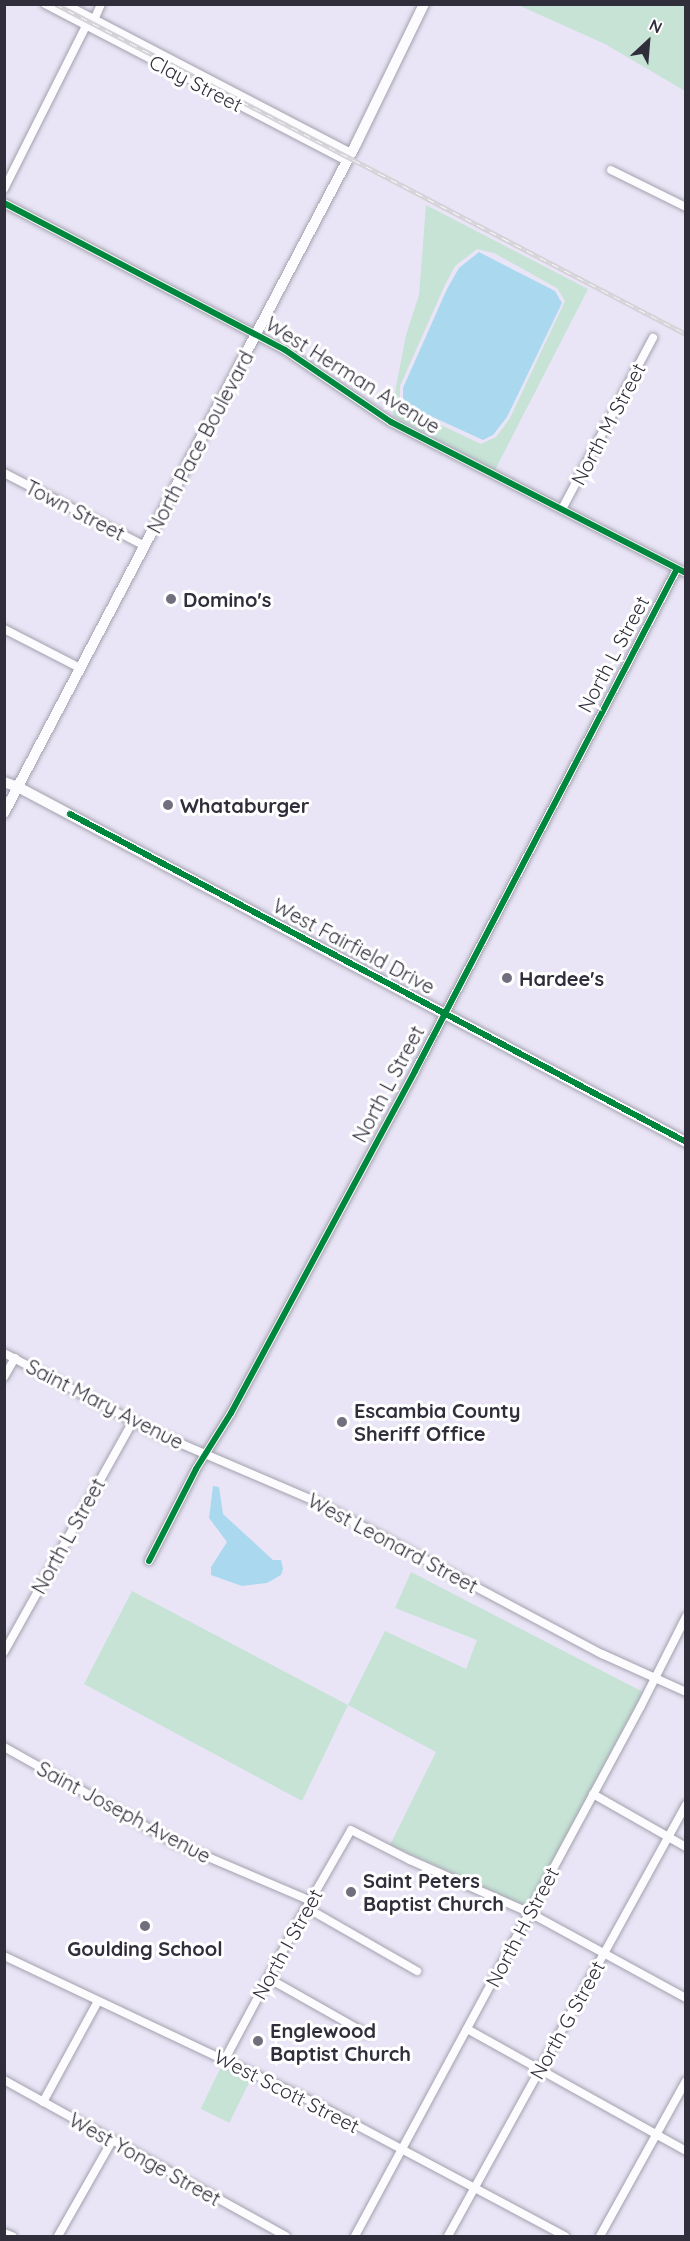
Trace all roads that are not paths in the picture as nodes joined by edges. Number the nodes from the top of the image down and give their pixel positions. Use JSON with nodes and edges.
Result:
{"nodes":[{"id":1,"x":45,"y":4,"type":"edge"},
{"id":2,"x":65,"y":4,"type":"edge"},
{"id":3,"x":101,"y":4,"type":"edge"},
{"id":4,"x":424,"y":4,"type":"edge"},
{"id":5,"x":94,"y":20,"type":"junction"},
{"id":6,"x":86,"y":26,"type":"junction"},
{"id":7,"x":348,"y":157,"type":"junction"},
{"id":8,"x":611,"y":170,"type":"dead end"},
{"id":9,"x":4,"y":189,"type":"edge"},
{"id":10,"x":4,"y":203,"type":"edge"},
{"id":11,"x":686,"y":207,"type":"edge"},
{"id":12,"x":256,"y":334,"type":"junction"},
{"id":13,"x":653,"y":338,"type":"dead end"},
{"id":14,"x":4,"y":473,"type":"edge"},
{"id":15,"x":562,"y":509,"type":"junction"},
{"id":16,"x":145,"y":546,"type":"junction"},
{"id":17,"x":681,"y":571,"type":"edge"},
{"id":18,"x":4,"y":629,"type":"edge"},
{"id":19,"x":80,"y":668,"type":"junction"},
{"id":20,"x":4,"y":773,"type":"edge"},
{"id":21,"x":4,"y":782,"type":"edge"},
{"id":22,"x":18,"y":786,"type":"junction"},
{"id":23,"x":4,"y":813,"type":"edge"},
{"id":24,"x":445,"y":1012,"type":"junction"},
{"id":25,"x":686,"y":1142,"type":"edge"},
{"id":26,"x":4,"y":1353,"type":"edge"},
{"id":27,"x":15,"y":1358,"type":"junction"},
{"id":28,"x":4,"y":1377,"type":"edge"},
{"id":29,"x":133,"y":1422,"type":"junction"},
{"id":30,"x":207,"y":1454,"type":"junction"},
{"id":31,"x":149,"y":1561,"type":"dead end"},
{"id":32,"x":686,"y":1617,"type":"edge"},
{"id":33,"x":4,"y":1652,"type":"edge"},
{"id":34,"x":654,"y":1679,"type":"junction"},
{"id":35,"x":686,"y":1692,"type":"edge"},
{"id":36,"x":4,"y":1747,"type":"edge"},
{"id":37,"x":593,"y":1794,"type":"junction"},
{"id":38,"x":686,"y":1804,"type":"edge"},
{"id":39,"x":668,"y":1838,"type":"junction"},
{"id":40,"x":686,"y":1847,"type":"edge"},
{"id":41,"x":309,"y":1904,"type":"junction"},
{"id":42,"x":530,"y":1913,"type":"junction"},
{"id":43,"x":604,"y":1954,"type":"junction"},
{"id":44,"x":4,"y":1956,"type":"edge"},
{"id":45,"x":417,"y":1971,"type":"dead end"},
{"id":46,"x":268,"y":1978,"type":"junction"},
{"id":47,"x":686,"y":1998,"type":"edge"},
{"id":48,"x":98,"y":2001,"type":"junction"},
{"id":49,"x":467,"y":2029,"type":"junction"},
{"id":50,"x":366,"y":2034,"type":"dead end"},
{"id":51,"x":225,"y":2059,"type":"junction"},
{"id":52,"x":539,"y":2069,"type":"junction"},
{"id":53,"x":4,"y":2080,"type":"edge"},
{"id":54,"x":686,"y":2081,"type":"edge"},
{"id":55,"x":43,"y":2102,"type":"junction"},
{"id":56,"x":656,"y":2135,"type":"junction"},
{"id":57,"x":112,"y":2141,"type":"junction"},
{"id":58,"x":402,"y":2150,"type":"junction"},
{"id":59,"x":686,"y":2151,"type":"edge"},
{"id":60,"x":475,"y":2188,"type":"junction"},
{"id":61,"x":4,"y":2233,"type":"edge"},
{"id":62,"x":12,"y":2236,"type":"edge"},
{"id":63,"x":58,"y":2236,"type":"edge"},
{"id":64,"x":286,"y":2236,"type":"edge"},
{"id":65,"x":355,"y":2236,"type":"edge"},
{"id":66,"x":448,"y":2236,"type":"edge"},
{"id":67,"x":565,"y":2236,"type":"edge"},
{"id":68,"x":600,"y":2236,"type":"edge"}],
"edges":[{"from":1,"to":6,"type":"street","name":"Clay Street"},
{"from":2,"to":5,"type":"street","name":"Clay Street"},
{"from":3,"to":5,"type":"street"},
{"from":4,"to":7,"type":"main road","name":"North Pace Boulevard"},
{"from":5,"to":7,"type":"street","name":"Clay Street"},
{"from":6,"to":7,"type":"street","name":"Clay Street"},
{"from":6,"to":9,"type":"street"},
{"from":7,"to":12,"type":"main road","name":"North Pace Boulevard"},
{"from":8,"to":11,"type":"street"},
{"from":10,"to":12,"type":"street","name":"West Herman Avenue"},
{"from":12,"to":15,"type":"street","name":"West Herman Avenue"},
{"from":12,"to":16,"type":"main road","name":"North Pace Boulevard"},
{"from":13,"to":15,"type":"street","name":"North M Street"},
{"from":14,"to":16,"type":"street","name":"Town Street"},
{"from":15,"to":17,"type":"street","name":"West Herman Avenue"},
{"from":16,"to":19,"type":"main road","name":"North Pace Boulevard"},
{"from":17,"to":24,"type":"street","name":"North L Street"},
{"from":18,"to":19,"type":"street"},
{"from":19,"to":22,"type":"main road","name":"North Pace Boulevard"},
{"from":20,"to":22,"type":"main road","name":"West Fairfield Drive"},
{"from":21,"to":22,"type":"main road","name":"West Fairfield Drive"},
{"from":22,"to":23,"type":"main road","name":"North Pace Boulevard"},
{"from":22,"to":24,"type":"main road","name":"West Fairfield Drive"},
{"from":24,"to":25,"type":"main road","name":"West Fairfield Drive"},
{"from":24,"to":30,"type":"street","name":"North L Street"},
{"from":26,"to":27,"type":"street","name":"Saint Mary Avenue"},
{"from":27,"to":28,"type":"street"},
{"from":27,"to":29,"type":"street","name":"Saint Mary Avenue"},
{"from":29,"to":30,"type":"street","name":"Saint Mary Avenue"},
{"from":29,"to":33,"type":"street","name":"North L Street"},
{"from":30,"to":31,"type":"street"},
{"from":30,"to":34,"type":"street","name":"West Leonard Street"},
{"from":32,"to":34,"type":"street","name":"North H Street"},
{"from":34,"to":35,"type":"street","name":"West Leonard Street"},
{"from":34,"to":37,"type":"street","name":"North H Street"},
{"from":36,"to":41,"type":"street","name":"Saint Joseph Avenue"},
{"from":37,"to":39,"type":"street"},
{"from":37,"to":42,"type":"street","name":"North H Street"},
{"from":38,"to":39,"type":"street","name":"North G Street"},
{"from":39,"to":40,"type":"street"},
{"from":39,"to":43,"type":"street","name":"North G Street"},
{"from":41,"to":42,"type":"street","name":"North I Street"},
{"from":41,"to":45,"type":"street","name":"Saint Joseph Avenue"},
{"from":41,"to":46,"type":"street","name":"North I Street"},
{"from":42,"to":43,"type":"street"},
{"from":42,"to":49,"type":"street","name":"North H Street"},
{"from":43,"to":47,"type":"street"},
{"from":43,"to":52,"type":"street","name":"North G Street"},
{"from":44,"to":48,"type":"street","name":"West Scott Street"},
{"from":46,"to":50,"type":"street"},
{"from":46,"to":51,"type":"street","name":"North I Street"},
{"from":48,"to":51,"type":"street","name":"West Scott Street"},
{"from":48,"to":55,"type":"street"},
{"from":49,"to":52,"type":"street"},
{"from":49,"to":58,"type":"street","name":"North H Street"},
{"from":51,"to":58,"type":"street","name":"West Scott Street"},
{"from":52,"to":56,"type":"street"},
{"from":52,"to":60,"type":"street","name":"North G Street"},
{"from":53,"to":55,"type":"street","name":"West Yonge Street"},
{"from":54,"to":56,"type":"street"},
{"from":55,"to":57,"type":"street","name":"West Yonge Street"},
{"from":56,"to":59,"type":"street"},
{"from":56,"to":68,"type":"street"},
{"from":57,"to":63,"type":"street"},
{"from":57,"to":64,"type":"street","name":"West Yonge Street"},
{"from":58,"to":60,"type":"street","name":"West Scott Street"},
{"from":58,"to":65,"type":"street","name":"North H Street"},
{"from":60,"to":66,"type":"street","name":"North G Street"},
{"from":60,"to":67,"type":"street","name":"West Scott Street"},
{"from":61,"to":62,"type":"street"}]}
